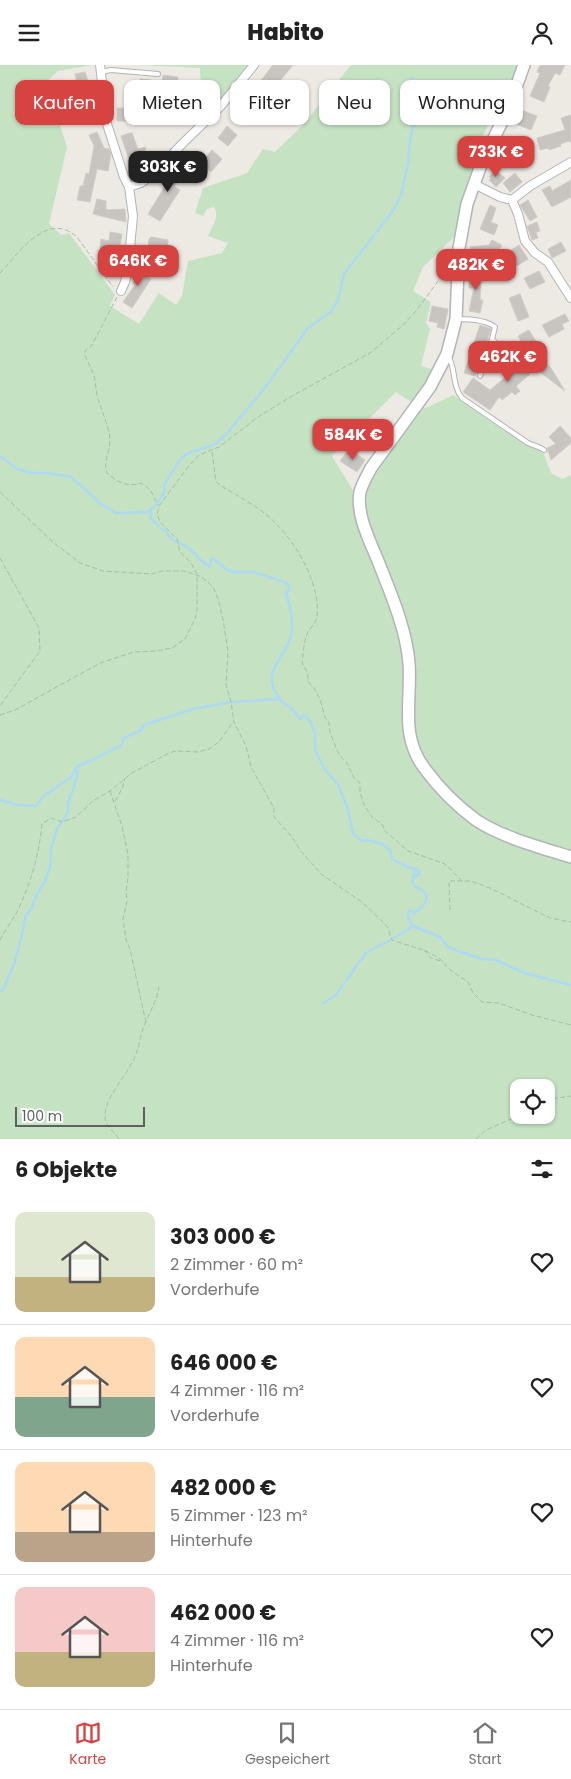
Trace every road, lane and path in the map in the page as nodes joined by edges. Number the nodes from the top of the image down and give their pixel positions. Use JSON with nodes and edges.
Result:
{"nodes":[{"id":1,"x":254,"y":65,"type":"edge"},
{"id":2,"x":524,"y":65,"type":"edge"},
{"id":3,"x":100,"y":68,"type":"edge"},
{"id":4,"x":158,"y":74,"type":"dead end"},
{"id":5,"x":571,"y":162,"type":"edge"},
{"id":6,"x":474,"y":184,"type":"junction"},
{"id":7,"x":129,"y":187,"type":"junction"},
{"id":8,"x":512,"y":200,"type":"junction"},
{"id":9,"x":447,"y":269,"type":"dead end"},
{"id":10,"x":0,"y":273,"type":"edge"},
{"id":11,"x":121,"y":291,"type":"junction"},
{"id":12,"x":571,"y":298,"type":"edge"},
{"id":13,"x":456,"y":319,"type":"junction"},
{"id":14,"x":492,"y":339,"type":"junction"},
{"id":15,"x":446,"y":353,"type":"junction"},
{"id":16,"x":516,"y":364,"type":"dead end"},
{"id":17,"x":480,"y":376,"type":"dead end"},
{"id":18,"x":212,"y":451,"type":"junction"},
{"id":19,"x":544,"y":451,"type":"dead end"},
{"id":20,"x":0,"y":492,"type":"edge"},
{"id":21,"x":159,"y":506,"type":"junction"},
{"id":22,"x":0,"y":558,"type":"edge"},
{"id":23,"x":197,"y":574,"type":"junction"},
{"id":24,"x":0,"y":706,"type":"edge"},
{"id":25,"x":0,"y":715,"type":"edge"},
{"id":26,"x":234,"y":722,"type":"junction"},
{"id":27,"x":126,"y":778,"type":"junction"},
{"id":28,"x":110,"y":791,"type":"junction"},
{"id":29,"x":114,"y":802,"type":"junction"},
{"id":30,"x":571,"y":857,"type":"edge"},
{"id":31,"x":462,"y":881,"type":"junction"},
{"id":32,"x":450,"y":911,"type":"dead end"},
{"id":33,"x":571,"y":922,"type":"edge"},
{"id":34,"x":0,"y":940,"type":"edge"},
{"id":35,"x":424,"y":950,"type":"junction"},
{"id":36,"x":441,"y":961,"type":"junction"},
{"id":37,"x":159,"y":987,"type":"dead end"},
{"id":38,"x":146,"y":1023,"type":"junction"},
{"id":39,"x":571,"y":1025,"type":"edge"},
{"id":40,"x":571,"y":1096,"type":"edge"},
{"id":41,"x":555,"y":1098,"type":"edge"},
{"id":42,"x":510,"y":1119,"type":"edge"},
{"id":43,"x":120,"y":1139,"type":"edge"},
{"id":44,"x":476,"y":1139,"type":"edge"}],
"edges":[{"from":1,"to":7,"type":"street"},
{"from":2,"to":6,"type":"street"},
{"from":3,"to":4,"type":"lane"},
{"from":3,"to":7,"type":"street"},
{"from":5,"to":8,"type":"street"},
{"from":6,"to":8,"type":"street"},
{"from":6,"to":13,"type":"street"},
{"from":7,"to":11,"type":"street"},
{"from":8,"to":12,"type":"street"},
{"from":9,"to":18,"type":"path"},
{"from":10,"to":11,"type":"path"},
{"from":11,"to":21,"type":"path"},
{"from":13,"to":14,"type":"lane"},
{"from":13,"to":15,"type":"street"},
{"from":14,"to":16,"type":"lane"},
{"from":14,"to":17,"type":"lane"},
{"from":15,"to":19,"type":"lane"},
{"from":15,"to":30,"type":"street"},
{"from":18,"to":21,"type":"path"},
{"from":18,"to":31,"type":"path"},
{"from":20,"to":23,"type":"path"},
{"from":21,"to":23,"type":"path"},
{"from":22,"to":24,"type":"path"},
{"from":23,"to":25,"type":"path"},
{"from":23,"to":26,"type":"path"},
{"from":26,"to":27,"type":"path"},
{"from":26,"to":35,"type":"path"},
{"from":27,"to":28,"type":"path"},
{"from":27,"to":29,"type":"path"},
{"from":28,"to":29,"type":"path"},
{"from":28,"to":34,"type":"path"},
{"from":29,"to":38,"type":"path"},
{"from":31,"to":32,"type":"path"},
{"from":31,"to":33,"type":"path"},
{"from":35,"to":36,"type":"path"},
{"from":35,"to":36,"type":"path"},
{"from":36,"to":39,"type":"path"},
{"from":37,"to":38,"type":"path"},
{"from":38,"to":43,"type":"path"},
{"from":40,"to":41,"type":"path"},
{"from":42,"to":44,"type":"path"}]}
